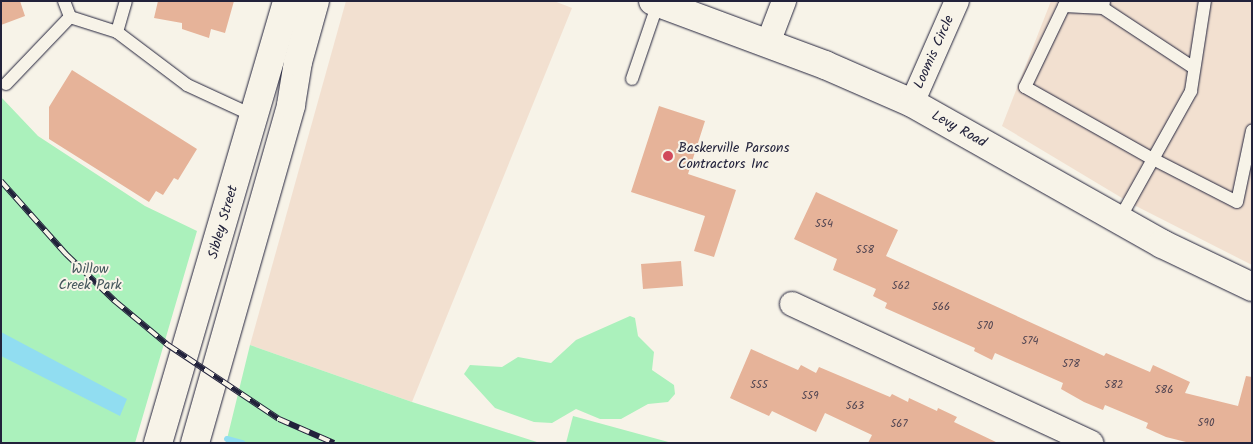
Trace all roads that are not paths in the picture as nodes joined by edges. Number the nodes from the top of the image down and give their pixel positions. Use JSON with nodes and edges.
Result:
{"nodes":[{"id":1,"x":64,"y":1,"type":"edge"},
{"id":2,"x":126,"y":1,"type":"edge"},
{"id":3,"x":288,"y":1,"type":"edge"},
{"id":4,"x":315,"y":1,"type":"edge"},
{"id":5,"x":784,"y":1,"type":"edge"},
{"id":6,"x":956,"y":1,"type":"edge"},
{"id":7,"x":1206,"y":1,"type":"edge"},
{"id":8,"x":655,"y":2,"type":"edge"},
{"id":9,"x":1104,"y":5,"type":"edge"},
{"id":10,"x":70,"y":17,"type":"junction"},
{"id":11,"x":117,"y":32,"type":"junction"},
{"id":12,"x":768,"y":43,"type":"junction"},
{"id":13,"x":1194,"y":68,"type":"junction"},
{"id":14,"x":632,"y":79,"type":"dead end"},
{"id":15,"x":6,"y":84,"type":"dead end"},
{"id":16,"x":912,"y":103,"type":"junction"},
{"id":17,"x":254,"y":116,"type":"junction"},
{"id":18,"x":1252,"y":131,"type":"edge"},
{"id":19,"x":1153,"y":159,"type":"junction"},
{"id":20,"x":1119,"y":220,"type":"junction"},
{"id":21,"x":1252,"y":287,"type":"edge"},
{"id":22,"x":792,"y":304,"type":"dead end"},
{"id":23,"x":158,"y":443,"type":"edge"},
{"id":24,"x":195,"y":443,"type":"edge"},
{"id":25,"x":1091,"y":443,"type":"edge"}],
"edges":[{"from":1,"to":10,"type":"lane"},
{"from":2,"to":11,"type":"lane"},
{"from":3,"to":17,"type":"street","name":"Sibley Street"},
{"from":4,"to":24,"type":"street"},
{"from":5,"to":12,"type":"street"},
{"from":6,"to":16,"type":"street","name":"Loomis Circle"},
{"from":7,"to":13,"type":"lane"},
{"from":8,"to":12,"type":"street","name":"Levy Road"},
{"from":8,"to":14,"type":"lane"},
{"from":9,"to":13,"type":"lane"},
{"from":9,"to":19,"type":"lane"},
{"from":10,"to":11,"type":"lane"},
{"from":10,"to":15,"type":"lane"},
{"from":11,"to":17,"type":"lane"},
{"from":12,"to":16,"type":"street","name":"Levy Road"},
{"from":13,"to":19,"type":"lane"},
{"from":16,"to":20,"type":"street","name":"Levy Road"},
{"from":17,"to":23,"type":"street","name":"Sibley Street"},
{"from":18,"to":19,"type":"lane"},
{"from":19,"to":20,"type":"lane"},
{"from":20,"to":21,"type":"street","name":"Levy Road"},
{"from":22,"to":25,"type":"street"}]}
